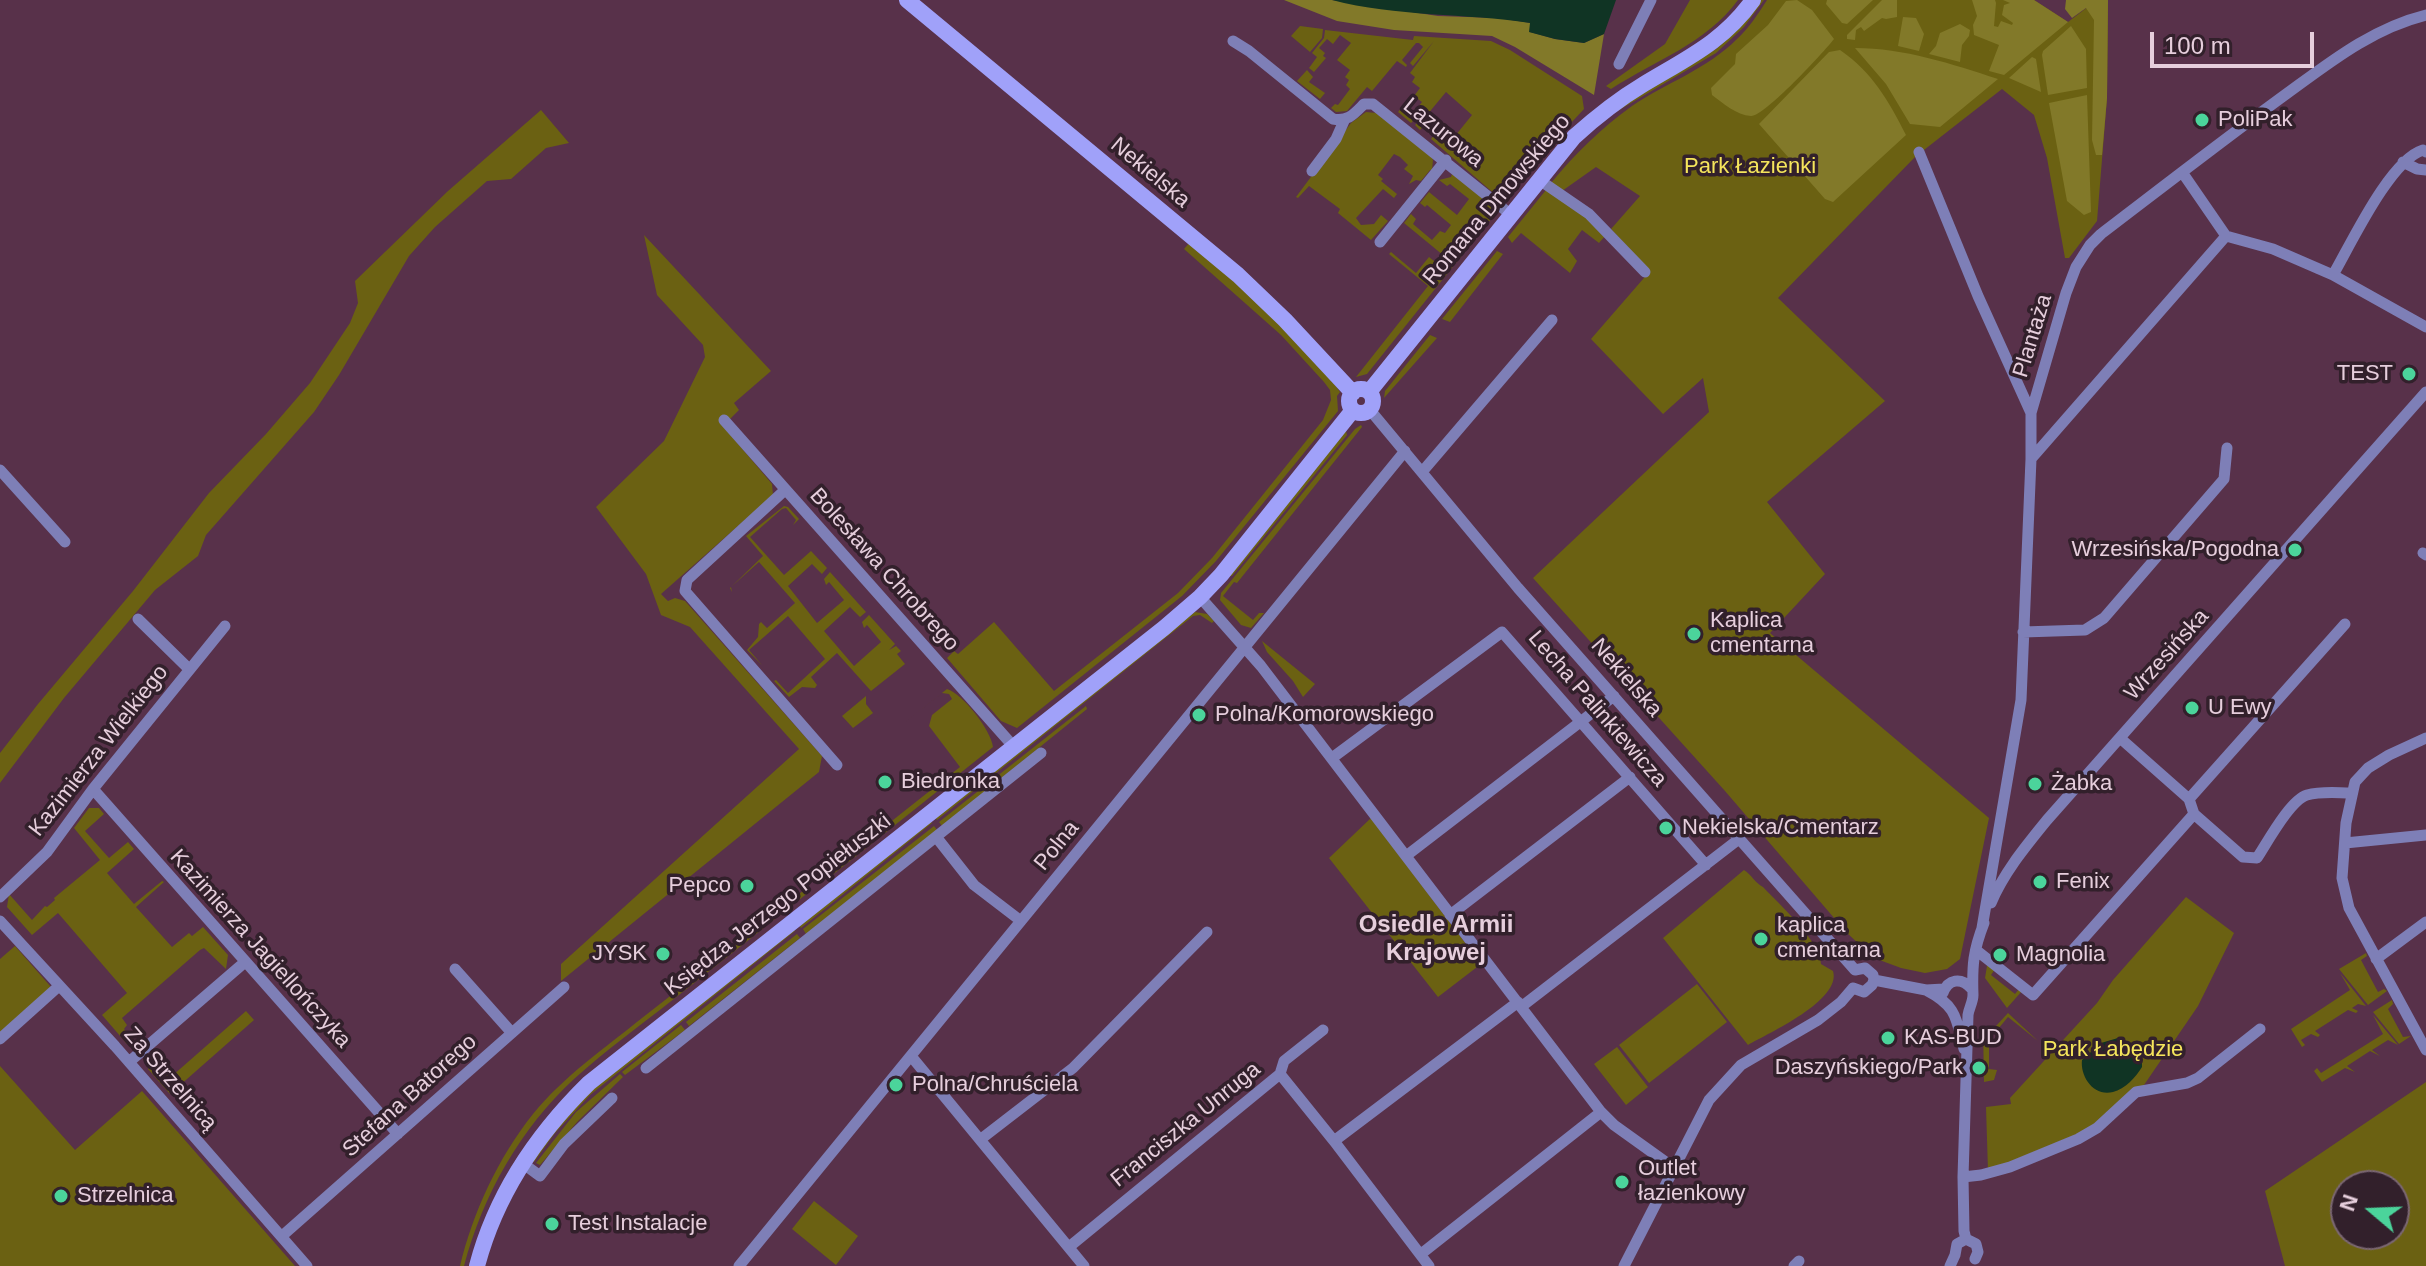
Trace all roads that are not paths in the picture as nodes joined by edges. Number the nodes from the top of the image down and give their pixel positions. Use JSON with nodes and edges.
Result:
{"nodes":[{"id":1,"x":907,"y":0,"type":"edge"},
{"id":2,"x":1651,"y":0,"type":"edge"},
{"id":3,"x":1753,"y":0,"type":"edge"},
{"id":4,"x":2426,"y":15,"type":"edge"},
{"id":5,"x":1233,"y":41,"type":"dead end"},
{"id":6,"x":1619,"y":64,"type":"dead end"},
{"id":7,"x":1344,"y":121,"type":"junction"},
{"id":8,"x":1919,"y":152,"type":"dead end"},
{"id":9,"x":2426,"y":152,"type":"edge"},
{"id":10,"x":1446,"y":160,"type":"junction"},
{"id":11,"x":2403,"y":162,"type":"junction"},
{"id":12,"x":2426,"y":170,"type":"edge"},
{"id":13,"x":1312,"y":171,"type":"dead end"},
{"id":14,"x":2182,"y":172,"type":"junction"},
{"id":15,"x":1538,"y":179,"type":"junction"},
{"id":16,"x":1510,"y":214,"type":"junction"},
{"id":17,"x":2226,"y":236,"type":"junction"},
{"id":18,"x":1380,"y":242,"type":"dead end"},
{"id":19,"x":1645,"y":272,"type":"dead end"},
{"id":20,"x":2333,"y":275,"type":"junction"},
{"id":21,"x":1552,"y":320,"type":"dead end"},
{"id":22,"x":2426,"y":327,"type":"edge"},
{"id":23,"x":1361,"y":392,"type":"junction"},
{"id":24,"x":2426,"y":392,"type":"edge"},
{"id":25,"x":1362,"y":410,"type":"junction"},
{"id":26,"x":2031,"y":413,"type":"junction"},
{"id":27,"x":724,"y":420,"type":"dead end"},
{"id":28,"x":2227,"y":448,"type":"dead end"},
{"id":29,"x":1405,"y":451,"type":"junction"},
{"id":30,"x":2031,"y":459,"type":"junction"},
{"id":31,"x":0,"y":470,"type":"edge"},
{"id":32,"x":1422,"y":472,"type":"junction"},
{"id":33,"x":785,"y":490,"type":"junction"},
{"id":34,"x":65,"y":542,"type":"dead end"},
{"id":35,"x":1200,"y":597,"type":"junction"},
{"id":36,"x":138,"y":619,"type":"dead end"},
{"id":37,"x":2345,"y":624,"type":"dead end"},
{"id":38,"x":225,"y":626,"type":"dead end"},
{"id":39,"x":2023,"y":632,"type":"junction"},
{"id":40,"x":1245,"y":648,"type":"junction"},
{"id":41,"x":189,"y":669,"type":"junction"},
{"id":42,"x":1614,"y":696,"type":"junction"},
{"id":43,"x":1582,"y":722,"type":"junction"},
{"id":44,"x":2120,"y":738,"type":"junction"},
{"id":45,"x":2426,"y":738,"type":"edge"},
{"id":46,"x":1014,"y":747,"type":"junction"},
{"id":47,"x":1041,"y":753,"type":"dead end"},
{"id":48,"x":1332,"y":758,"type":"junction"},
{"id":49,"x":837,"y":765,"type":"dead end"},
{"id":50,"x":1630,"y":777,"type":"junction"},
{"id":51,"x":93,"y":789,"type":"junction"},
{"id":52,"x":2351,"y":793,"type":"junction"},
{"id":53,"x":2189,"y":799,"type":"junction"},
{"id":54,"x":2194,"y":814,"type":"junction"},
{"id":55,"x":2426,"y":835,"type":"edge"},
{"id":56,"x":937,"y":838,"type":"junction"},
{"id":57,"x":1739,"y":839,"type":"junction"},
{"id":58,"x":2345,"y":843,"type":"junction"},
{"id":59,"x":1995,"y":851,"type":"junction"},
{"id":60,"x":1406,"y":856,"type":"junction"},
{"id":61,"x":1706,"y":865,"type":"junction"},
{"id":62,"x":2012,"y":865,"type":"junction"},
{"id":63,"x":0,"y":897,"type":"edge"},
{"id":64,"x":1450,"y":915,"type":"junction"},
{"id":65,"x":0,"y":921,"type":"edge"},
{"id":66,"x":1021,"y":921,"type":"junction"},
{"id":67,"x":2426,"y":922,"type":"edge"},
{"id":68,"x":1982,"y":928,"type":"junction"},
{"id":69,"x":1207,"y":932,"type":"dead end"},
{"id":70,"x":1976,"y":950,"type":"junction"},
{"id":71,"x":2376,"y":959,"type":"junction"},
{"id":72,"x":245,"y":962,"type":"junction"},
{"id":73,"x":455,"y":969,"type":"dead end"},
{"id":74,"x":1855,"y":970,"type":"junction"},
{"id":75,"x":1874,"y":980,"type":"junction"},
{"id":76,"x":1966,"y":984,"type":"junction"},
{"id":77,"x":59,"y":986,"type":"junction"},
{"id":78,"x":564,"y":987,"type":"dead end"},
{"id":79,"x":1853,"y":988,"type":"junction"},
{"id":80,"x":1946,"y":1000,"type":"junction"},
{"id":81,"x":1519,"y":1004,"type":"junction"},
{"id":82,"x":1969,"y":1006,"type":"junction"},
{"id":83,"x":2260,"y":1029,"type":"dead end"},
{"id":84,"x":1323,"y":1030,"type":"dead end"},
{"id":85,"x":512,"y":1033,"type":"junction"},
{"id":86,"x":0,"y":1039,"type":"edge"},
{"id":87,"x":2426,"y":1050,"type":"edge"},
{"id":88,"x":911,"y":1056,"type":"junction"},
{"id":89,"x":129,"y":1062,"type":"junction"},
{"id":90,"x":1967,"y":1063,"type":"junction"},
{"id":91,"x":646,"y":1068,"type":"dead end"},
{"id":92,"x":1280,"y":1074,"type":"junction"},
{"id":93,"x":612,"y":1098,"type":"dead end"},
{"id":94,"x":1601,"y":1112,"type":"junction"},
{"id":95,"x":398,"y":1134,"type":"junction"},
{"id":96,"x":981,"y":1139,"type":"junction"},
{"id":97,"x":1334,"y":1141,"type":"junction"},
{"id":98,"x":521,"y":1162,"type":"junction"},
{"id":99,"x":1674,"y":1168,"type":"junction"},
{"id":100,"x":1963,"y":1177,"type":"junction"},
{"id":101,"x":282,"y":1236,"type":"junction"},
{"id":102,"x":1966,"y":1239,"type":"junction"},
{"id":103,"x":1069,"y":1247,"type":"junction"},
{"id":104,"x":1421,"y":1254,"type":"junction"},
{"id":105,"x":1952,"y":1260,"type":"edge"},
{"id":106,"x":1977,"y":1262,"type":"edge"},
{"id":107,"x":307,"y":1266,"type":"edge"},
{"id":108,"x":477,"y":1266,"type":"edge"},
{"id":109,"x":739,"y":1266,"type":"edge"},
{"id":110,"x":1084,"y":1266,"type":"edge"},
{"id":111,"x":1429,"y":1266,"type":"edge"},
{"id":112,"x":1624,"y":1266,"type":"edge"}],
"edges":[{"from":1,"to":23,"type":"street","name":"Nekielska"},
{"from":2,"to":6,"type":"street"},
{"from":3,"to":15,"type":"street","name":"Romana Dmowskiego"},
{"from":4,"to":14,"type":"street","name":"Plantaża"},
{"from":5,"to":7,"type":"street"},
{"from":7,"to":10,"type":"street","name":"Lazurowa"},
{"from":7,"to":13,"type":"street"},
{"from":8,"to":26,"type":"street"},
{"from":9,"to":11,"type":"street"},
{"from":10,"to":16,"type":"street","name":"Lazurowa"},
{"from":10,"to":18,"type":"street"},
{"from":11,"to":12,"type":"street"},
{"from":11,"to":20,"type":"street"},
{"from":14,"to":17,"type":"street"},
{"from":14,"to":26,"type":"street","name":"Plantaża"},
{"from":15,"to":16,"type":"street","name":"Romana Dmowskiego"},
{"from":15,"to":19,"type":"street"},
{"from":16,"to":23,"type":"street","name":"Romana Dmowskiego"},
{"from":17,"to":20,"type":"street"},
{"from":17,"to":30,"type":"street"},
{"from":20,"to":22,"type":"street"},
{"from":21,"to":32,"type":"street"},
{"from":23,"to":25,"type":"street"},
{"from":24,"to":44,"type":"street","name":"Wrzesińska"},
{"from":25,"to":29,"type":"street","name":"Nekielska"},
{"from":25,"to":35,"type":"street","name":"Księdza Jerzego Popiełuszki"},
{"from":26,"to":30,"type":"street","name":"Plantaża"},
{"from":27,"to":33,"type":"street","name":"Bolesława Chrobrego"},
{"from":28,"to":39,"type":"street"},
{"from":29,"to":32,"type":"street","name":"Nekielska"},
{"from":29,"to":40,"type":"street","name":"Polna"},
{"from":30,"to":39,"type":"street","name":"Plantaża"},
{"from":31,"to":34,"type":"street"},
{"from":32,"to":42,"type":"street","name":"Nekielska"},
{"from":33,"to":46,"type":"street","name":"Bolesława Chrobrego"},
{"from":33,"to":49,"type":"street"},
{"from":35,"to":40,"type":"street"},
{"from":35,"to":46,"type":"street","name":"Księdza Jerzego Popiełuszki"},
{"from":36,"to":41,"type":"street"},
{"from":37,"to":53,"type":"street"},
{"from":38,"to":41,"type":"street","name":"Kazimierza Wielkiego"},
{"from":39,"to":59,"type":"street","name":"Plantaża"},
{"from":40,"to":48,"type":"street"},
{"from":40,"to":66,"type":"street","name":"Polna"},
{"from":41,"to":51,"type":"street","name":"Kazimierza Wielkiego"},
{"from":42,"to":43,"type":"street"},
{"from":42,"to":57,"type":"street","name":"Nekielska"},
{"from":43,"to":48,"type":"street","name":"Lecha Palinkiewicza"},
{"from":43,"to":50,"type":"street","name":"Lecha Palinkiewicza"},
{"from":43,"to":60,"type":"street"},
{"from":44,"to":53,"type":"street"},
{"from":44,"to":62,"type":"street","name":"Wrzesińska"},
{"from":45,"to":52,"type":"street"},
{"from":46,"to":98,"type":"street","name":"Księdza Jerzego Popiełuszki"},
{"from":47,"to":56,"type":"street"},
{"from":48,"to":60,"type":"street"},
{"from":50,"to":61,"type":"street","name":"Lecha Palinkiewicza"},
{"from":50,"to":64,"type":"street"},
{"from":51,"to":63,"type":"street","name":"Kazimierza Wielkiego"},
{"from":51,"to":72,"type":"street","name":"Kazimierza Jagiellończyka"},
{"from":52,"to":54,"type":"street"},
{"from":52,"to":58,"type":"street"},
{"from":53,"to":54,"type":"street"},
{"from":54,"to":70,"type":"street"},
{"from":55,"to":58,"type":"street"},
{"from":56,"to":66,"type":"street"},
{"from":56,"to":91,"type":"street"},
{"from":57,"to":61,"type":"street"},
{"from":57,"to":74,"type":"street","name":"Nekielska"},
{"from":58,"to":71,"type":"street"},
{"from":59,"to":62,"type":"street"},
{"from":59,"to":68,"type":"street","name":"Plantaża"},
{"from":60,"to":64,"type":"street"},
{"from":61,"to":81,"type":"street"},
{"from":62,"to":68,"type":"street","name":"Wrzesińska"},
{"from":64,"to":81,"type":"street"},
{"from":65,"to":77,"type":"street","name":"Za Strzelnicą"},
{"from":66,"to":88,"type":"street","name":"Polna"},
{"from":67,"to":71,"type":"street"},
{"from":68,"to":70,"type":"street","name":"Wrzesińska"},
{"from":69,"to":96,"type":"street"},
{"from":70,"to":76,"type":"street","name":"Wrzesińska"},
{"from":71,"to":87,"type":"street"},
{"from":72,"to":89,"type":"street"},
{"from":72,"to":95,"type":"street","name":"Kazimierza Jagiellończyka"},
{"from":73,"to":85,"type":"street"},
{"from":74,"to":75,"type":"street"},
{"from":74,"to":79,"type":"street"},
{"from":75,"to":79,"type":"street"},
{"from":75,"to":80,"type":"street"},
{"from":76,"to":80,"type":"street"},
{"from":76,"to":82,"type":"street"},
{"from":77,"to":86,"type":"street"},
{"from":77,"to":89,"type":"street","name":"Za Strzelnicą"},
{"from":78,"to":85,"type":"street","name":"Stefana Batorego"},
{"from":79,"to":99,"type":"street"},
{"from":80,"to":82,"type":"street"},
{"from":80,"to":90,"type":"street"},
{"from":81,"to":94,"type":"street"},
{"from":81,"to":97,"type":"street"},
{"from":82,"to":90,"type":"street"},
{"from":83,"to":100,"type":"street"},
{"from":84,"to":92,"type":"street","name":"Franciszka Unruga"},
{"from":85,"to":95,"type":"street","name":"Stefana Batorego"},
{"from":88,"to":96,"type":"street"},
{"from":88,"to":109,"type":"street","name":"Polna"},
{"from":89,"to":101,"type":"street","name":"Za Strzelnicą"},
{"from":90,"to":100,"type":"street"},
{"from":92,"to":97,"type":"street"},
{"from":92,"to":103,"type":"street","name":"Franciszka Unruga"},
{"from":93,"to":98,"type":"street"},
{"from":94,"to":99,"type":"street"},
{"from":94,"to":104,"type":"street"},
{"from":95,"to":101,"type":"street","name":"Stefana Batorego"},
{"from":96,"to":103,"type":"street"},
{"from":97,"to":104,"type":"street"},
{"from":98,"to":108,"type":"street","name":"Księdza Jerzego Popiełuszki"},
{"from":99,"to":112,"type":"street"},
{"from":100,"to":102,"type":"street"},
{"from":101,"to":107,"type":"street","name":"Za Strzelnicą"},
{"from":102,"to":105,"type":"street"},
{"from":102,"to":106,"type":"street"},
{"from":103,"to":110,"type":"street"},
{"from":104,"to":111,"type":"street"},
{"from":105,"to":106,"type":"street"}]}
